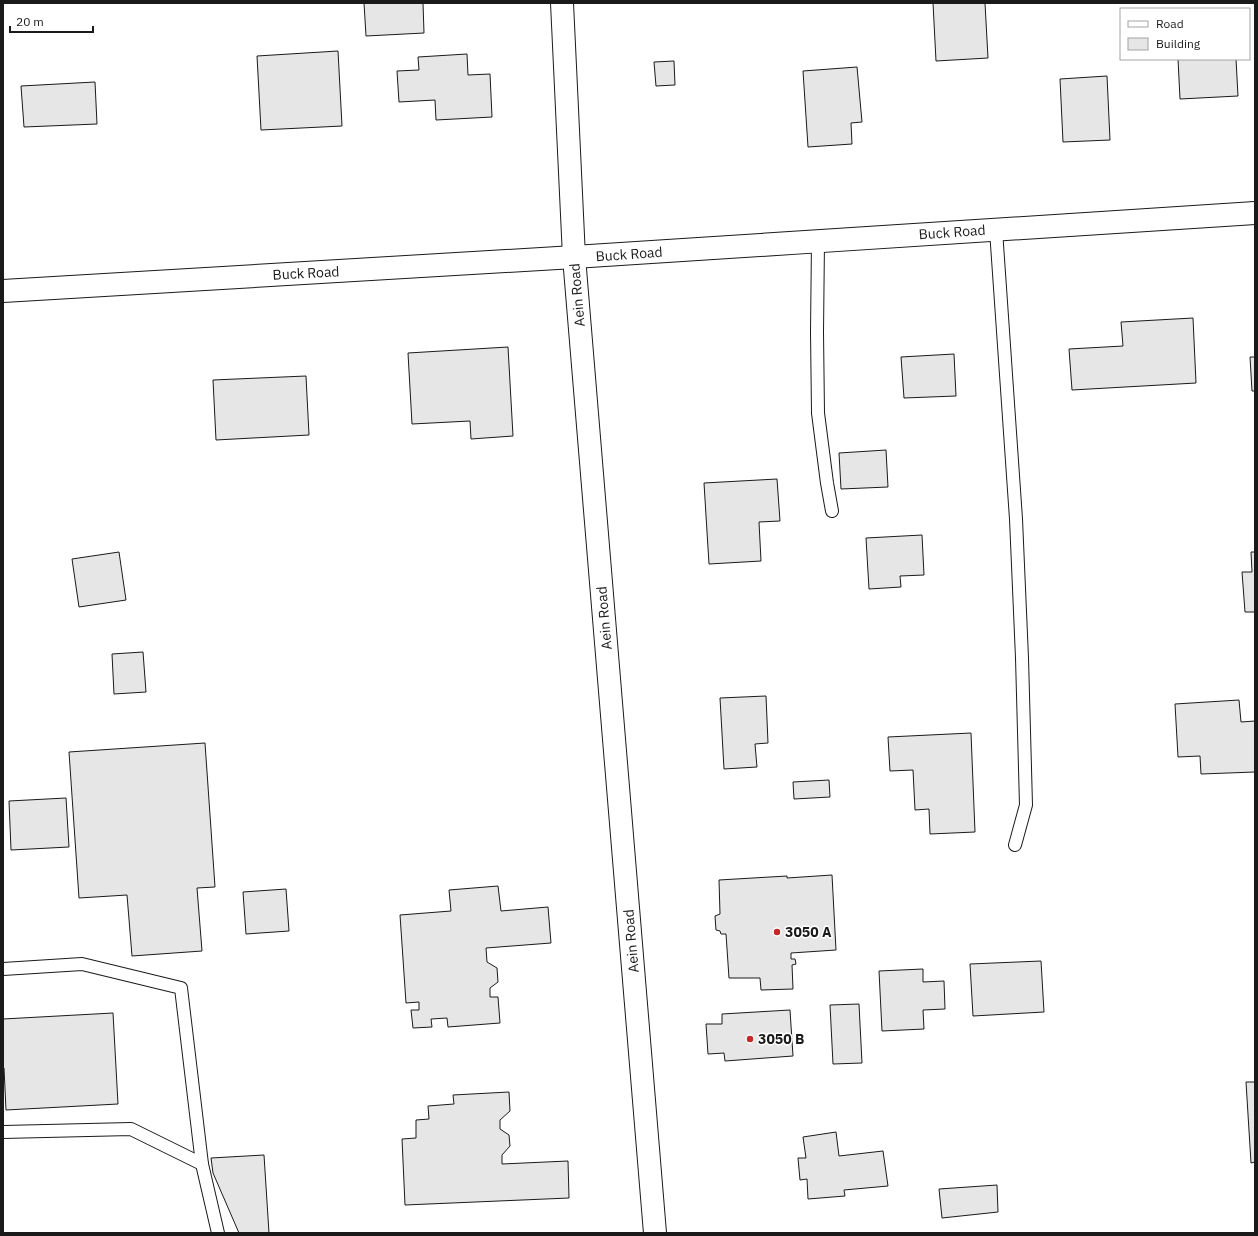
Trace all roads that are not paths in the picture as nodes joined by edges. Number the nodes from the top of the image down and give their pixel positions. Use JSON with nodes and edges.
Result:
{"nodes":[{"id":1,"x":562,"y":3,"type":"edge"},
{"id":2,"x":1255,"y":213,"type":"edge"},
{"id":3,"x":996,"y":230,"type":"junction"},
{"id":4,"x":818,"y":241,"type":"junction"},
{"id":5,"x":574,"y":257,"type":"junction"},
{"id":6,"x":3,"y":291,"type":"edge"},
{"id":7,"x":832,"y":511,"type":"dead end"},
{"id":8,"x":1015,"y":845,"type":"dead end"},
{"id":9,"x":3,"y":968,"type":"edge"},
{"id":10,"x":3,"y":1132,"type":"edge"},
{"id":11,"x":202,"y":1164,"type":"junction"},
{"id":12,"x":218,"y":1233,"type":"edge"},
{"id":13,"x":655,"y":1233,"type":"edge"}],
"edges":[{"from":1,"to":5,"type":"street","name":"Aein Road"},
{"from":2,"to":3,"type":"street","name":"Buck Road"},
{"from":3,"to":4,"type":"street","name":"Buck Road"},
{"from":3,"to":8,"type":"lane"},
{"from":4,"to":5,"type":"street","name":"Buck Road"},
{"from":4,"to":7,"type":"lane"},
{"from":5,"to":6,"type":"street","name":"Buck Road"},
{"from":5,"to":13,"type":"street","name":"Aein Road"},
{"from":9,"to":11,"type":"lane"},
{"from":10,"to":11,"type":"lane"},
{"from":11,"to":12,"type":"lane"}]}
